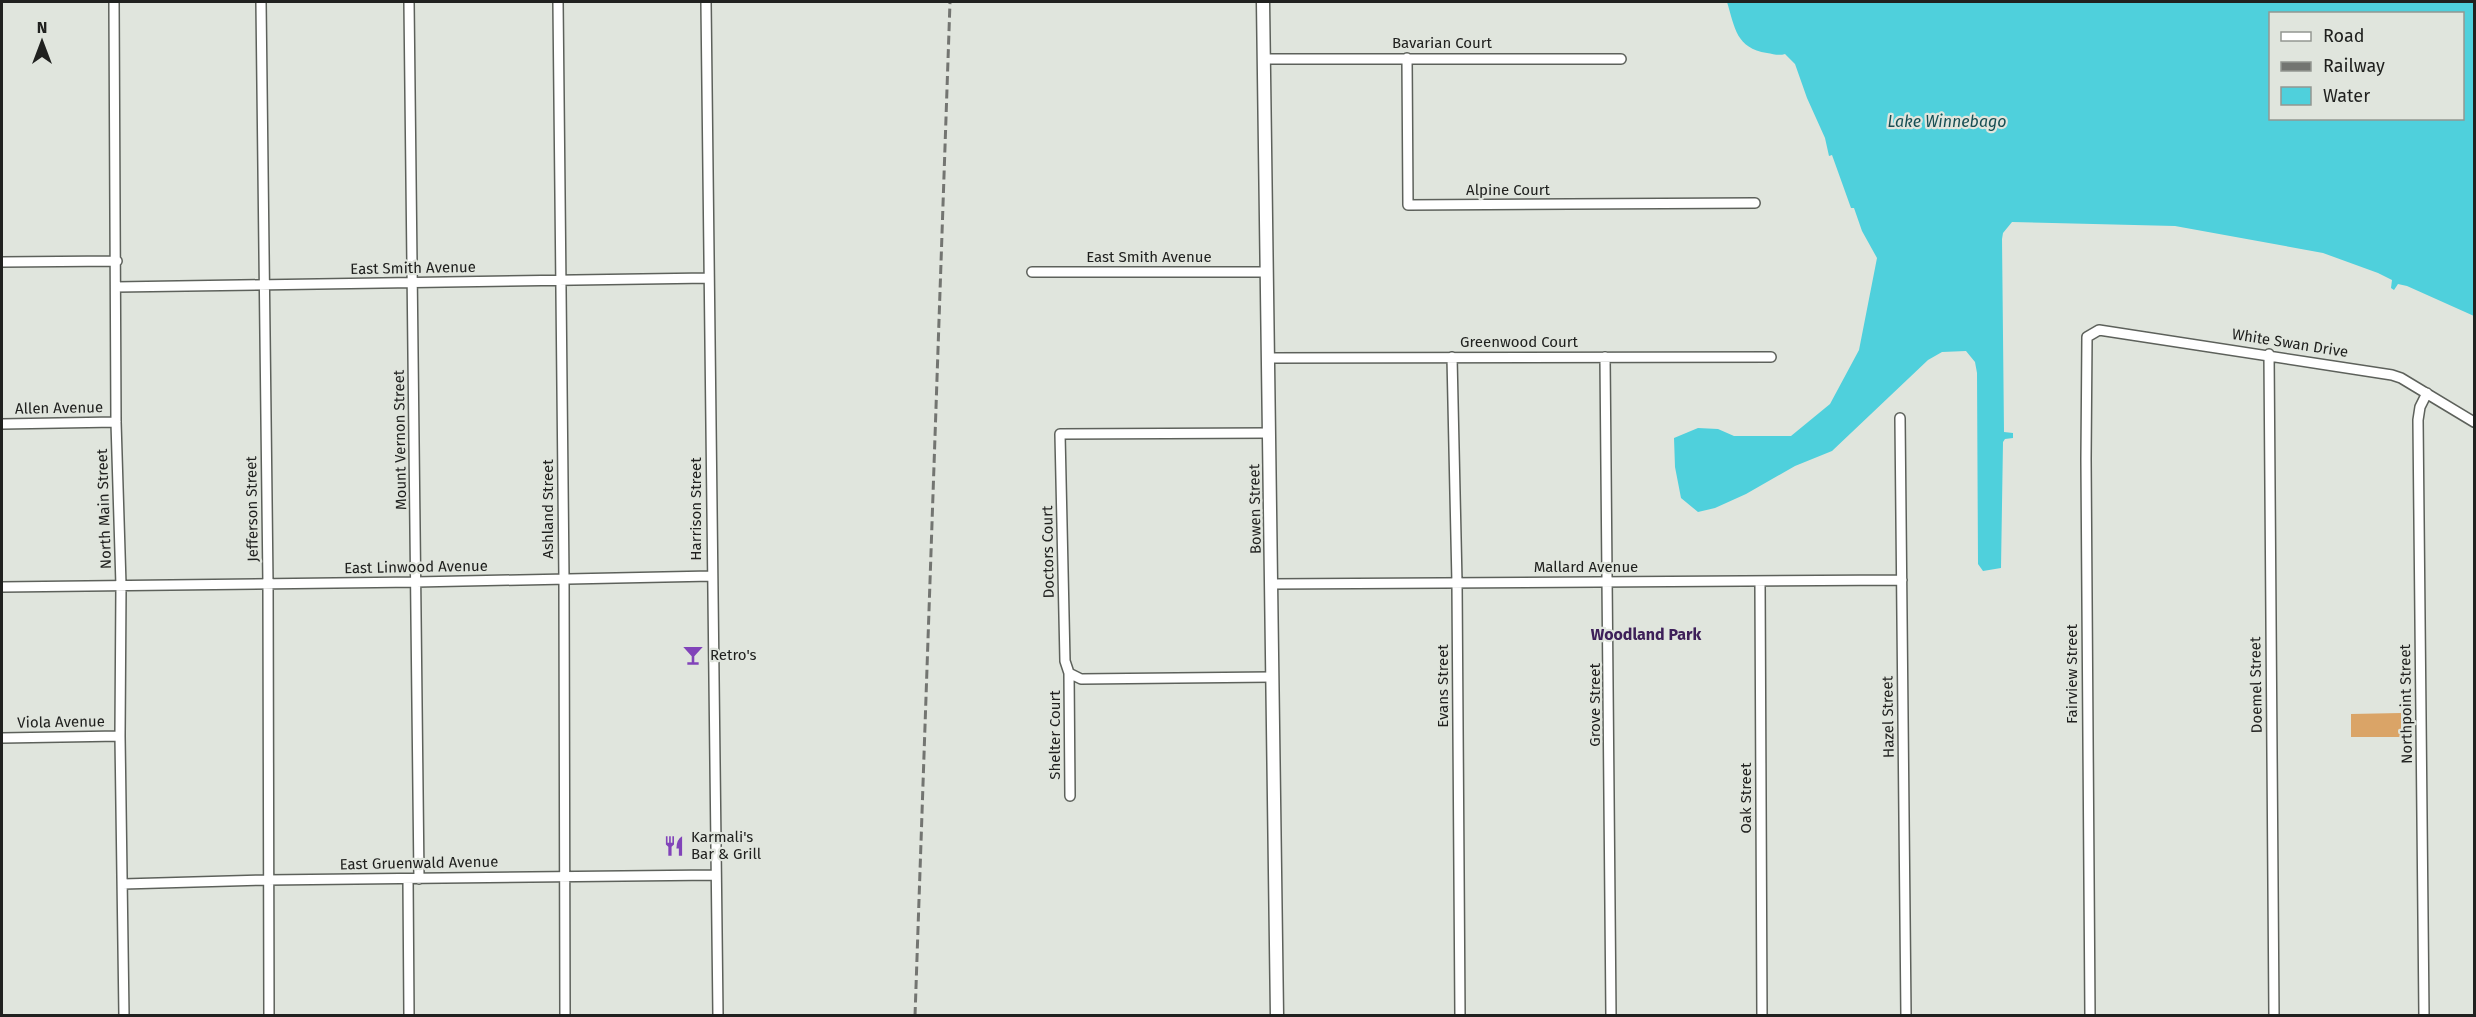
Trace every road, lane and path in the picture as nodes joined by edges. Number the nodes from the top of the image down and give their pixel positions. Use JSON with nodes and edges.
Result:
{"nodes":[{"id":1,"x":114,"y":2,"type":"edge"},
{"id":2,"x":261,"y":2,"type":"edge"},
{"id":3,"x":409,"y":2,"type":"edge"},
{"id":4,"x":558,"y":2,"type":"edge"},
{"id":5,"x":706,"y":2,"type":"edge"},
{"id":6,"x":1263,"y":2,"type":"edge"},
{"id":7,"x":1407,"y":58,"type":"junction"},
{"id":8,"x":1264,"y":59,"type":"junction"},
{"id":9,"x":1621,"y":59,"type":"dead end"},
{"id":10,"x":1755,"y":203,"type":"dead end"},
{"id":11,"x":117,"y":261,"type":"junction"},
{"id":12,"x":2,"y":262,"type":"edge"},
{"id":13,"x":1032,"y":272,"type":"dead end"},
{"id":14,"x":1267,"y":272,"type":"junction"},
{"id":15,"x":709,"y":278,"type":"junction"},
{"id":16,"x":562,"y":281,"type":"junction"},
{"id":17,"x":413,"y":284,"type":"junction"},
{"id":18,"x":264,"y":285,"type":"junction"},
{"id":19,"x":116,"y":287,"type":"junction"},
{"id":20,"x":2091,"y":333,"type":"joint"},
{"id":21,"x":2269,"y":354,"type":"junction"},
{"id":22,"x":1452,"y":357,"type":"junction"},
{"id":23,"x":1605,"y":357,"type":"junction"},
{"id":24,"x":1771,"y":357,"type":"dead end"},
{"id":25,"x":1268,"y":358,"type":"junction"},
{"id":26,"x":2427,"y":393,"type":"junction"},
{"id":27,"x":1900,"y":418,"type":"dead end"},
{"id":28,"x":116,"y":422,"type":"junction"},
{"id":29,"x":2475,"y":422,"type":"edge"},
{"id":30,"x":2,"y":424,"type":"edge"},
{"id":31,"x":1269,"y":433,"type":"junction"},
{"id":32,"x":712,"y":576,"type":"junction"},
{"id":33,"x":564,"y":579,"type":"junction"},
{"id":34,"x":1902,"y":580,"type":"junction"},
{"id":35,"x":1760,"y":581,"type":"junction"},
{"id":36,"x":416,"y":582,"type":"junction"},
{"id":37,"x":1609,"y":582,"type":"junction"},
{"id":38,"x":1457,"y":583,"type":"junction"},
{"id":39,"x":268,"y":584,"type":"junction"},
{"id":40,"x":1271,"y":584,"type":"junction"},
{"id":41,"x":121,"y":585,"type":"junction"},
{"id":42,"x":2,"y":587,"type":"edge"},
{"id":43,"x":1069,"y":673,"type":"junction"},
{"id":44,"x":1272,"y":677,"type":"junction"},
{"id":45,"x":120,"y":736,"type":"junction"},
{"id":46,"x":2,"y":738,"type":"edge"},
{"id":47,"x":1070,"y":796,"type":"dead end"},
{"id":48,"x":715,"y":875,"type":"junction"},
{"id":49,"x":563,"y":877,"type":"junction"},
{"id":50,"x":408,"y":879,"type":"junction"},
{"id":51,"x":419,"y":879,"type":"junction"},
{"id":52,"x":267,"y":880,"type":"junction"},
{"id":53,"x":123,"y":884,"type":"junction"},
{"id":54,"x":124,"y":1016,"type":"edge"},
{"id":55,"x":269,"y":1016,"type":"edge"},
{"id":56,"x":410,"y":1016,"type":"edge"},
{"id":57,"x":565,"y":1016,"type":"edge"},
{"id":58,"x":718,"y":1016,"type":"edge"},
{"id":59,"x":1277,"y":1016,"type":"edge"},
{"id":60,"x":1460,"y":1016,"type":"edge"},
{"id":61,"x":1611,"y":1016,"type":"edge"},
{"id":62,"x":1762,"y":1016,"type":"edge"},
{"id":63,"x":1906,"y":1016,"type":"edge"},
{"id":64,"x":2090,"y":1016,"type":"edge"},
{"id":65,"x":2274,"y":1016,"type":"edge"},
{"id":66,"x":2424,"y":1016,"type":"edge"}],
"edges":[{"from":1,"to":11,"type":"street","name":"North Main Street"},
{"from":2,"to":18,"type":"street","name":"Jefferson Street"},
{"from":3,"to":17,"type":"street","name":"Mount Vernon Street"},
{"from":4,"to":16,"type":"street","name":"Ashland Street"},
{"from":5,"to":15,"type":"street","name":"Harrison Street"},
{"from":6,"to":8,"type":"main road","name":"Bowen Street"},
{"from":7,"to":8,"type":"street","name":"Bavarian Court"},
{"from":7,"to":9,"type":"street","name":"Bavarian Court"},
{"from":7,"to":10,"type":"street","name":"Alpine Court"},
{"from":8,"to":14,"type":"main road","name":"Bowen Street"},
{"from":11,"to":12,"type":"street"},
{"from":11,"to":19,"type":"street","name":"North Main Street"},
{"from":13,"to":14,"type":"street","name":"East Smith Avenue"},
{"from":14,"to":25,"type":"main road","name":"Bowen Street"},
{"from":15,"to":16,"type":"street","name":"East Smith Avenue"},
{"from":15,"to":32,"type":"street","name":"Harrison Street"},
{"from":16,"to":17,"type":"street","name":"East Smith Avenue"},
{"from":16,"to":33,"type":"street","name":"Ashland Street"},
{"from":17,"to":18,"type":"street","name":"East Smith Avenue"},
{"from":17,"to":36,"type":"street","name":"Mount Vernon Street"},
{"from":18,"to":19,"type":"street","name":"East Smith Avenue"},
{"from":18,"to":39,"type":"street","name":"Jefferson Street"},
{"from":19,"to":28,"type":"street","name":"North Main Street"},
{"from":20,"to":21,"type":"street","name":"White Swan Drive"},
{"from":20,"to":64,"type":"street","name":"Fairview Street"},
{"from":21,"to":26,"type":"street","name":"White Swan Drive"},
{"from":21,"to":65,"type":"street","name":"Doemel Street"},
{"from":22,"to":23,"type":"street","name":"Greenwood Court"},
{"from":22,"to":25,"type":"street","name":"Greenwood Court"},
{"from":22,"to":38,"type":"street","name":"Evans Street"},
{"from":23,"to":24,"type":"street","name":"Greenwood Court"},
{"from":23,"to":37,"type":"street","name":"Grove Street"},
{"from":25,"to":31,"type":"main road","name":"Bowen Street"},
{"from":26,"to":29,"type":"street","name":"White Swan Drive"},
{"from":26,"to":66,"type":"street","name":"Northpoint Street"},
{"from":27,"to":34,"type":"street","name":"Hazel Street"},
{"from":28,"to":30,"type":"street","name":"Allen Avenue"},
{"from":28,"to":41,"type":"street","name":"North Main Street"},
{"from":31,"to":40,"type":"main road","name":"Bowen Street"},
{"from":31,"to":43,"type":"street","name":"Doctors Court"},
{"from":32,"to":33,"type":"street","name":"East Linwood Avenue"},
{"from":32,"to":48,"type":"street","name":"Harrison Street"},
{"from":33,"to":36,"type":"street","name":"East Linwood Avenue"},
{"from":33,"to":49,"type":"street","name":"Ashland Street"},
{"from":34,"to":35,"type":"street","name":"Mallard Avenue"},
{"from":34,"to":63,"type":"street","name":"Hazel Street"},
{"from":35,"to":37,"type":"street","name":"Mallard Avenue"},
{"from":35,"to":62,"type":"street","name":"Oak Street"},
{"from":36,"to":39,"type":"street","name":"East Linwood Avenue"},
{"from":36,"to":51,"type":"street","name":"Mount Vernon Street"},
{"from":37,"to":38,"type":"street","name":"Mallard Avenue"},
{"from":37,"to":61,"type":"street","name":"Grove Street"},
{"from":38,"to":40,"type":"street","name":"Mallard Avenue"},
{"from":38,"to":60,"type":"street","name":"Evans Street"},
{"from":39,"to":41,"type":"street","name":"East Linwood Avenue"},
{"from":39,"to":52,"type":"street","name":"Jefferson Street"},
{"from":40,"to":44,"type":"main road","name":"Bowen Street"},
{"from":41,"to":42,"type":"street","name":"East Linwood Avenue"},
{"from":41,"to":45,"type":"street","name":"North Main Street"},
{"from":43,"to":44,"type":"street"},
{"from":43,"to":47,"type":"street","name":"Shelter Court"},
{"from":44,"to":59,"type":"main road","name":"Bowen Street"},
{"from":45,"to":46,"type":"street","name":"Viola Avenue"},
{"from":45,"to":53,"type":"street","name":"North Main Street"},
{"from":48,"to":49,"type":"street","name":"East Gruenwald Avenue"},
{"from":48,"to":58,"type":"street","name":"Harrison Street"},
{"from":49,"to":51,"type":"street","name":"East Gruenwald Avenue"},
{"from":49,"to":57,"type":"street","name":"Ashland Street"},
{"from":50,"to":51,"type":"street","name":"East Gruenwald Avenue"},
{"from":50,"to":52,"type":"street","name":"East Gruenwald Avenue"},
{"from":50,"to":56,"type":"street"},
{"from":52,"to":53,"type":"street","name":"East Gruenwald Avenue"},
{"from":52,"to":55,"type":"street","name":"Jefferson Street"},
{"from":53,"to":54,"type":"street","name":"North Main Street"}]}
